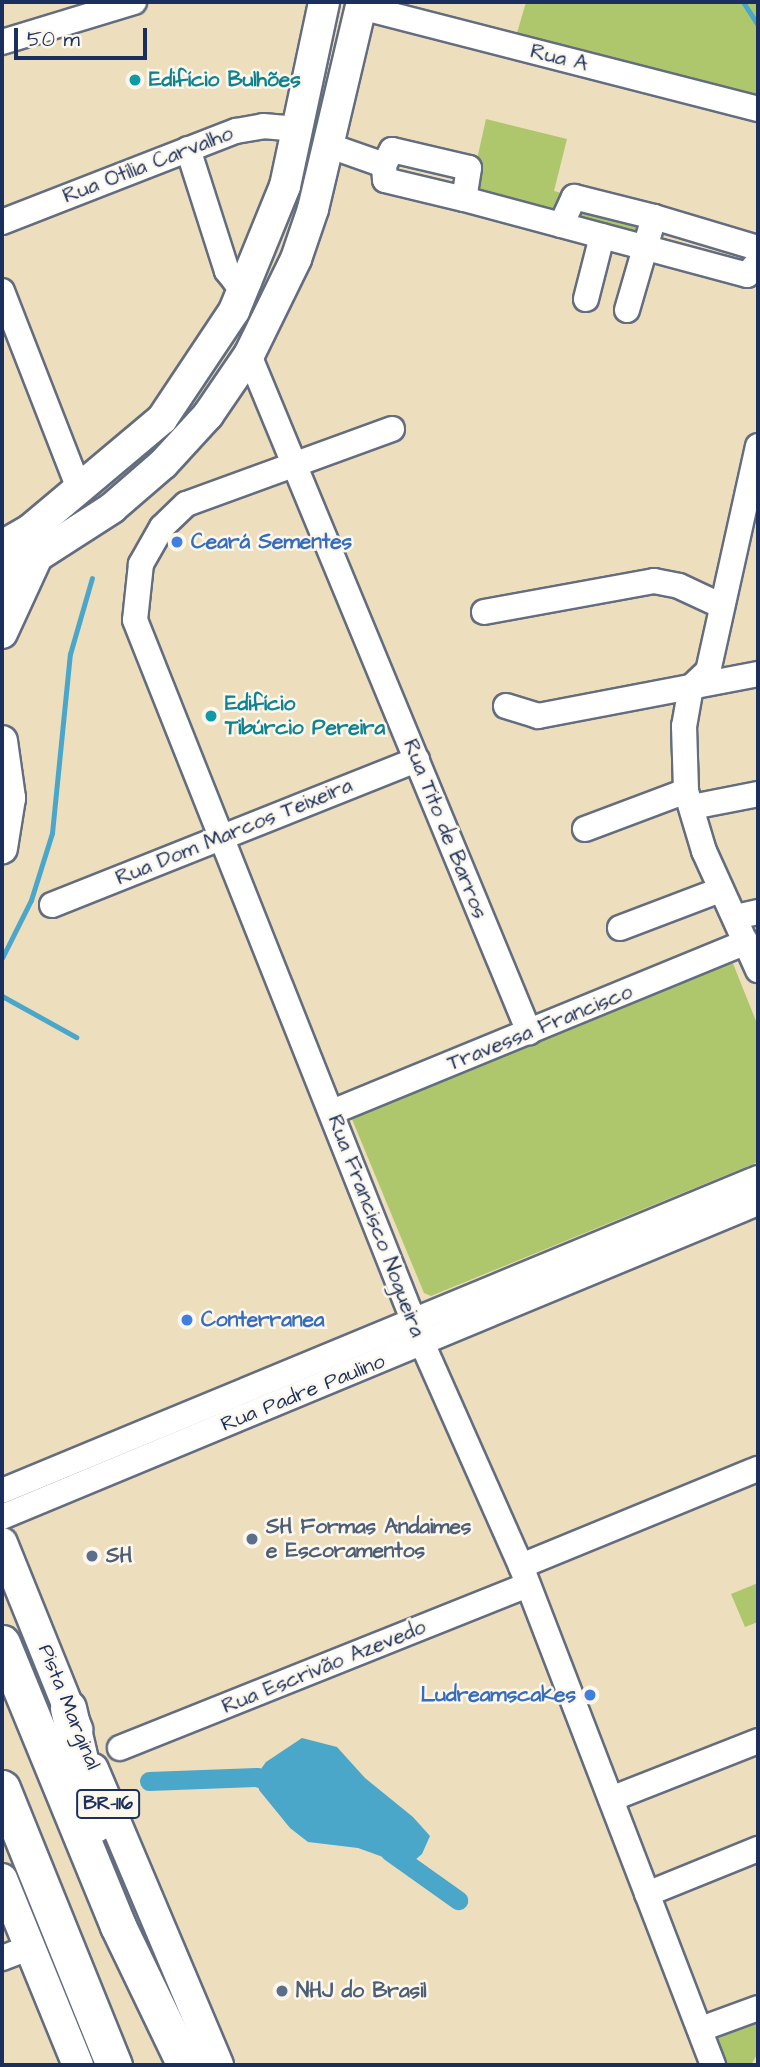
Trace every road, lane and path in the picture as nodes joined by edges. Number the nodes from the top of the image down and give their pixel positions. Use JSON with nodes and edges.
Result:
{"nodes":[{"id":1,"x":134,"y":2,"type":"edge"},
{"id":2,"x":324,"y":2,"type":"edge"},
{"id":3,"x":361,"y":4,"type":"edge"},
{"id":4,"x":2,"y":42,"type":"edge"},
{"id":5,"x":758,"y":108,"type":"edge"},
{"id":6,"x":298,"y":129,"type":"junction"},
{"id":7,"x":330,"y":146,"type":"junction"},
{"id":8,"x":188,"y":149,"type":"junction"},
{"id":9,"x":654,"y":216,"type":"junction"},
{"id":10,"x":2,"y":222,"type":"edge"},
{"id":11,"x":561,"y":225,"type":"junction"},
{"id":12,"x":602,"y":236,"type":"junction"},
{"id":13,"x":645,"y":247,"type":"junction"},
{"id":14,"x":758,"y":248,"type":"edge"},
{"id":15,"x":758,"y":262,"type":"edge"},
{"id":16,"x":249,"y":282,"type":"junction"},
{"id":17,"x":2,"y":291,"type":"edge"},
{"id":18,"x":586,"y":299,"type":"dead end"},
{"id":19,"x":627,"y":310,"type":"dead end"},
{"id":20,"x":250,"y":355,"type":"junction"},
{"id":21,"x":392,"y":429,"type":"dead end"},
{"id":22,"x":758,"y":446,"type":"edge"},
{"id":23,"x":295,"y":462,"type":"junction"},
{"id":24,"x":79,"y":489,"type":"junction"},
{"id":25,"x":16,"y":529,"type":"edge"},
{"id":26,"x":2,"y":546,"type":"edge"},
{"id":27,"x":36,"y":559,"type":"junction"},
{"id":28,"x":2,"y":579,"type":"edge"},
{"id":29,"x":722,"y":606,"type":"junction"},
{"id":30,"x":484,"y":612,"type":"dead end"},
{"id":31,"x":2,"y":633,"type":"edge"},
{"id":32,"x":758,"y":674,"type":"edge"},
{"id":33,"x":691,"y":687,"type":"junction"},
{"id":34,"x":506,"y":705,"type":"dead end"},
{"id":35,"x":2,"y":741,"type":"edge"},
{"id":36,"x":417,"y":760,"type":"junction"},
{"id":37,"x":758,"y":794,"type":"edge"},
{"id":38,"x":689,"y":799,"type":"junction"},
{"id":39,"x":585,"y":829,"type":"dead end"},
{"id":40,"x":220,"y":838,"type":"junction"},
{"id":41,"x":2,"y":848,"type":"edge"},
{"id":42,"x":720,"y":890,"type":"junction"},
{"id":43,"x":52,"y":905,"type":"dead end"},
{"id":44,"x":747,"y":915,"type":"edge"},
{"id":45,"x":620,"y":928,"type":"dead end"},
{"id":46,"x":747,"y":942,"type":"junction"},
{"id":47,"x":758,"y":970,"type":"edge"},
{"id":48,"x":529,"y":1032,"type":"junction"},
{"id":49,"x":332,"y":1112,"type":"junction"},
{"id":50,"x":758,"y":1178,"type":"edge"},
{"id":51,"x":758,"y":1203,"type":"edge"},
{"id":52,"x":655,"y":1233,"type":"junction"},
{"id":53,"x":419,"y":1334,"type":"junction"},
{"id":54,"x":758,"y":1469,"type":"edge"},
{"id":55,"x":2,"y":1491,"type":"edge"},
{"id":56,"x":2,"y":1517,"type":"edge"},
{"id":57,"x":2,"y":1543,"type":"edge"},
{"id":58,"x":524,"y":1576,"type":"junction"},
{"id":59,"x":2,"y":1643,"type":"edge"},
{"id":60,"x":68,"y":1708,"type":"junction"},
{"id":61,"x":758,"y":1741,"type":"edge"},
{"id":62,"x":120,"y":1748,"type":"dead end"},
{"id":63,"x":2,"y":1788,"type":"edge"},
{"id":64,"x":611,"y":1799,"type":"junction"},
{"id":65,"x":758,"y":1849,"type":"edge"},
{"id":66,"x":2,"y":1879,"type":"edge"},
{"id":67,"x":648,"y":1897,"type":"junction"},
{"id":68,"x":118,"y":1926,"type":"junction"},
{"id":69,"x":30,"y":1947,"type":"junction"},
{"id":70,"x":2,"y":1958,"type":"edge"},
{"id":71,"x":758,"y":2008,"type":"edge"},
{"id":72,"x":701,"y":2029,"type":"junction"},
{"id":73,"x":78,"y":2065,"type":"edge"},
{"id":74,"x":114,"y":2065,"type":"edge"},
{"id":75,"x":185,"y":2065,"type":"edge"},
{"id":76,"x":218,"y":2065,"type":"edge"},
{"id":77,"x":713,"y":2065,"type":"edge"}],
"edges":[{"from":1,"to":4,"type":"street"},
{"from":2,"to":6,"type":"main road"},
{"from":3,"to":5,"type":"street","name":"Rua A"},
{"from":3,"to":7,"type":"main road"},
{"from":6,"to":8,"type":"street","name":"Rua Otília Carvalho"},
{"from":6,"to":16,"type":"main road"},
{"from":7,"to":11,"type":"street"},
{"from":7,"to":20,"type":"main road"},
{"from":8,"to":10,"type":"street","name":"Rua Otília Carvalho"},
{"from":8,"to":16,"type":"street"},
{"from":9,"to":11,"type":"street"},
{"from":9,"to":13,"type":"street"},
{"from":9,"to":14,"type":"street"},
{"from":11,"to":12,"type":"street"},
{"from":12,"to":13,"type":"street"},
{"from":12,"to":18,"type":"street"},
{"from":13,"to":15,"type":"street"},
{"from":13,"to":19,"type":"street"},
{"from":16,"to":24,"type":"main road"},
{"from":17,"to":24,"type":"street"},
{"from":20,"to":23,"type":"street","name":"Rua Tito de Barros"},
{"from":20,"to":27,"type":"main road"},
{"from":21,"to":23,"type":"street"},
{"from":22,"to":29,"type":"street"},
{"from":23,"to":36,"type":"street","name":"Rua Tito de Barros"},
{"from":23,"to":40,"type":"street","name":"Rua Francisco Nogueira"},
{"from":24,"to":25,"type":"main road"},
{"from":25,"to":26,"type":"main road"},
{"from":27,"to":28,"type":"main road"},
{"from":27,"to":31,"type":"main road"},
{"from":29,"to":30,"type":"street"},
{"from":29,"to":33,"type":"street"},
{"from":32,"to":33,"type":"street"},
{"from":33,"to":34,"type":"street"},
{"from":33,"to":38,"type":"street"},
{"from":35,"to":41,"type":"main road"},
{"from":36,"to":40,"type":"street","name":"Rua Dom Marcos Teixeira"},
{"from":36,"to":48,"type":"street","name":"Rua Tito de Barros"},
{"from":37,"to":38,"type":"street"},
{"from":38,"to":39,"type":"street"},
{"from":38,"to":42,"type":"street"},
{"from":40,"to":43,"type":"street","name":"Rua Dom Marcos Teixeira"},
{"from":40,"to":49,"type":"street","name":"Rua Francisco Nogueira"},
{"from":42,"to":44,"type":"street"},
{"from":42,"to":45,"type":"street"},
{"from":44,"to":46,"type":"street"},
{"from":46,"to":47,"type":"street"},
{"from":46,"to":48,"type":"street","name":"Travessa Francisco"},
{"from":48,"to":49,"type":"street","name":"Travessa Francisco"},
{"from":49,"to":53,"type":"street","name":"Rua Francisco Nogueira"},
{"from":50,"to":52,"type":"street","name":"Rua Padre Paulino"},
{"from":51,"to":52,"type":"street","name":"Rua Padre Paulino"},
{"from":52,"to":53,"type":"street","name":"Rua Padre Paulino"},
{"from":53,"to":55,"type":"street","name":"Rua Padre Paulino"},
{"from":53,"to":56,"type":"street","name":"Rua Padre Paulino"},
{"from":53,"to":58,"type":"street","name":"Rua Francisco Nogueira"},
{"from":54,"to":58,"type":"street","name":"Rua Escrivão Azevedo"},
{"from":57,"to":60,"type":"main road","name":"Pista Marginal","number":"BR-116"},
{"from":58,"to":62,"type":"street","name":"Rua Escrivão Azevedo"},
{"from":58,"to":64,"type":"street","name":"Rua Francisco Nogueira"},
{"from":59,"to":68,"type":"highway","number":"BR-116"},
{"from":60,"to":68,"type":"highway"},
{"from":60,"to":76,"type":"main road","name":"Pista Marginal","number":"BR-116"},
{"from":61,"to":64,"type":"street"},
{"from":63,"to":74,"type":"highway"},
{"from":64,"to":67,"type":"street","name":"Rua Francisco Nogueira"},
{"from":65,"to":67,"type":"street"},
{"from":66,"to":69,"type":"main road"},
{"from":67,"to":72,"type":"street","name":"Rua Francisco Nogueira"},
{"from":68,"to":75,"type":"highway","number":"BR-116"},
{"from":69,"to":70,"type":"street"},
{"from":69,"to":73,"type":"main road"},
{"from":71,"to":72,"type":"street"},
{"from":72,"to":77,"type":"street","name":"Rua Francisco Nogueira"}]}
